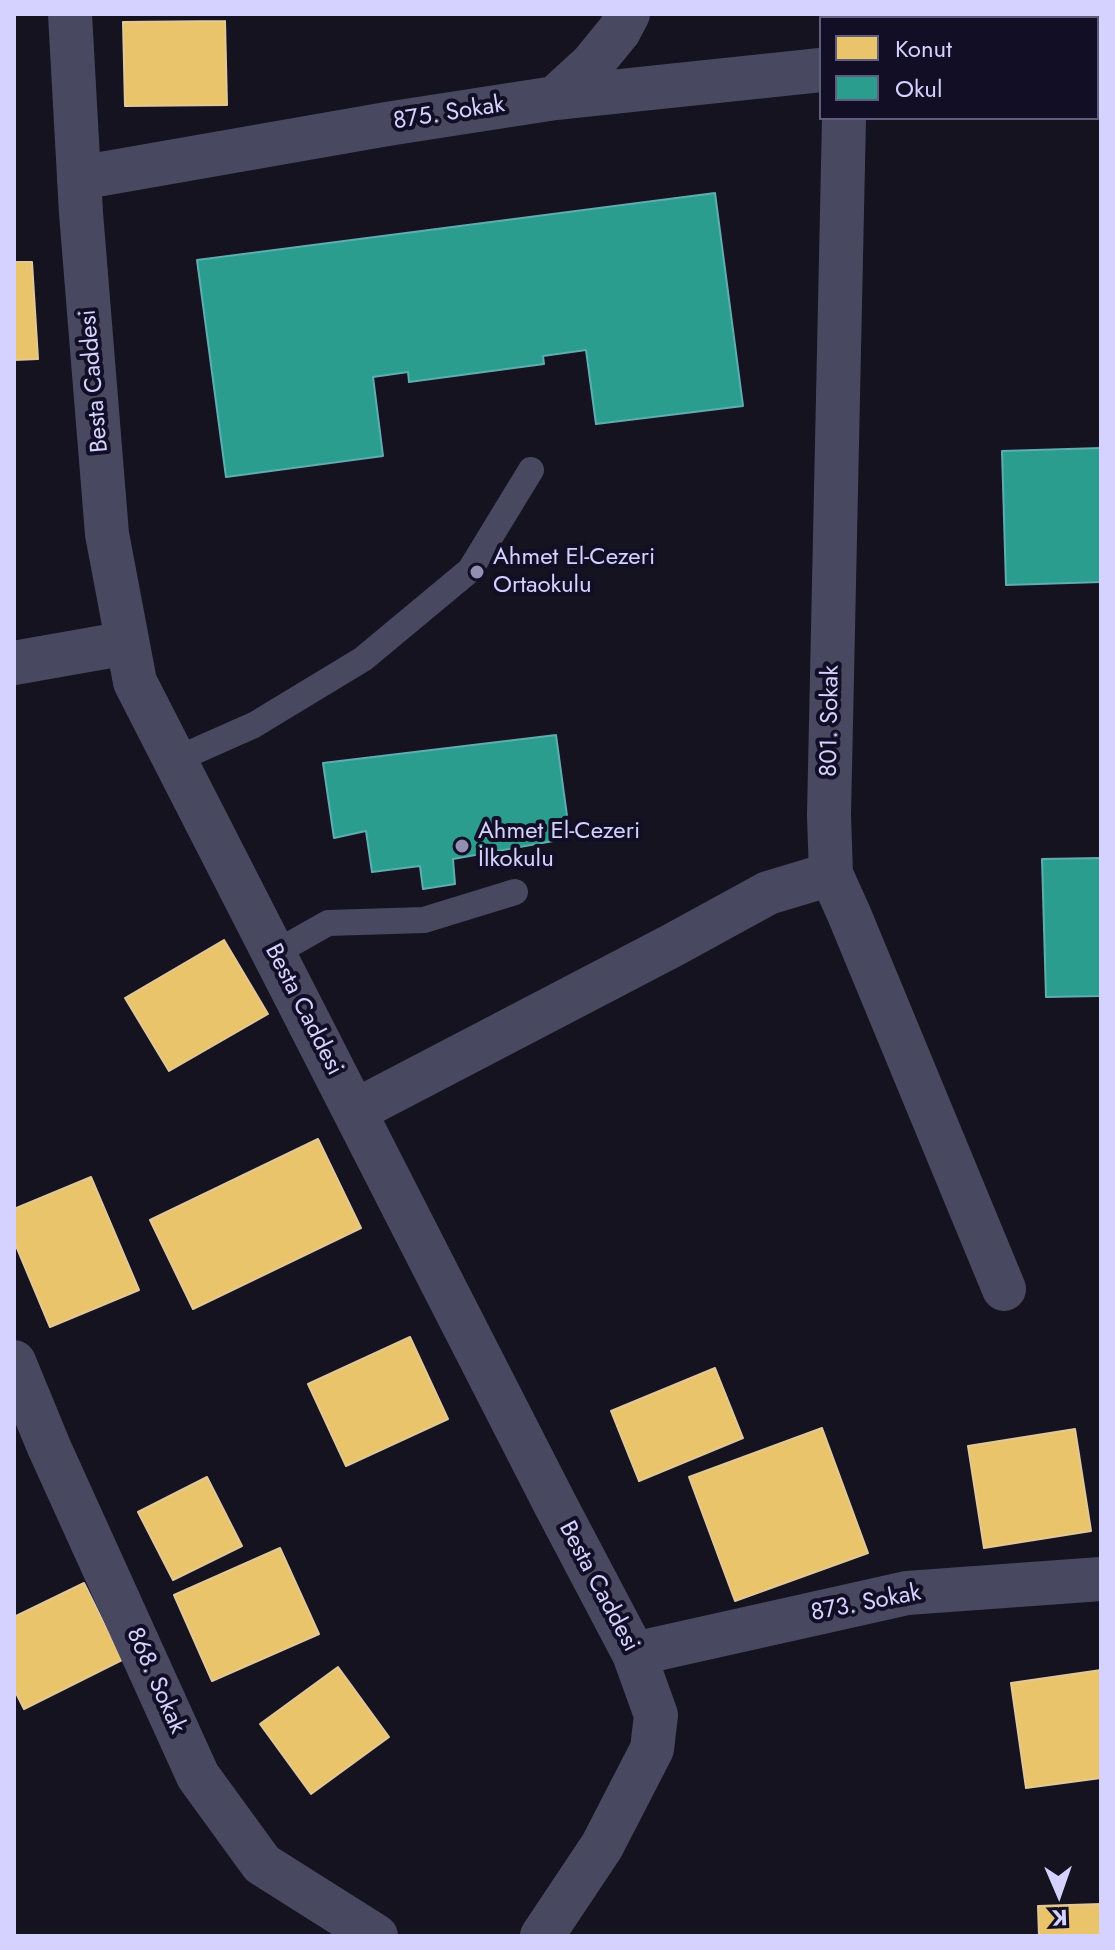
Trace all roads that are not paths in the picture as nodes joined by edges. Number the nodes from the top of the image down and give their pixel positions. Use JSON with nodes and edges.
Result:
{"nodes":[{"id":1,"x":70,"y":14,"type":"edge"},
{"id":2,"x":628,"y":14,"type":"edge"},
{"id":3,"x":819,"y":70,"type":"edge"},
{"id":4,"x":555,"y":98,"type":"junction"},
{"id":5,"x":844,"y":120,"type":"edge"},
{"id":6,"x":79,"y":178,"type":"junction"},
{"id":7,"x":531,"y":470,"type":"dead end"},
{"id":8,"x":127,"y":643,"type":"junction"},
{"id":9,"x":14,"y":663,"type":"edge"},
{"id":10,"x":175,"y":760,"type":"junction"},
{"id":11,"x":831,"y":874,"type":"junction"},
{"id":12,"x":515,"y":892,"type":"dead end"},
{"id":13,"x":275,"y":953,"type":"junction"},
{"id":14,"x":355,"y":1111,"type":"junction"},
{"id":15,"x":1004,"y":1289,"type":"dead end"},
{"id":16,"x":14,"y":1362,"type":"edge"},
{"id":17,"x":1101,"y":1579,"type":"edge"},
{"id":18,"x":634,"y":1654,"type":"junction"},
{"id":19,"x":376,"y":1936,"type":"edge"},
{"id":20,"x":542,"y":1936,"type":"edge"}],
"edges":[{"from":1,"to":6,"type":"street","name":"Besta Caddesi"},
{"from":2,"to":4,"type":"street"},
{"from":3,"to":4,"type":"street","name":"875. Sokak"},
{"from":4,"to":6,"type":"street","name":"875. Sokak"},
{"from":5,"to":11,"type":"street","name":"801. Sokak"},
{"from":6,"to":8,"type":"street","name":"Besta Caddesi"},
{"from":7,"to":10,"type":"lane"},
{"from":8,"to":9,"type":"street"},
{"from":8,"to":10,"type":"street","name":"Besta Caddesi"},
{"from":10,"to":13,"type":"street","name":"Besta Caddesi"},
{"from":11,"to":14,"type":"street"},
{"from":11,"to":15,"type":"street","name":"801. Sokak"},
{"from":12,"to":13,"type":"lane"},
{"from":13,"to":14,"type":"street","name":"Besta Caddesi"},
{"from":14,"to":18,"type":"street","name":"Besta Caddesi"},
{"from":16,"to":19,"type":"street","name":"868. Sokak"},
{"from":17,"to":18,"type":"street","name":"873. Sokak"},
{"from":18,"to":20,"type":"street","name":"Besta Caddesi"}]}
